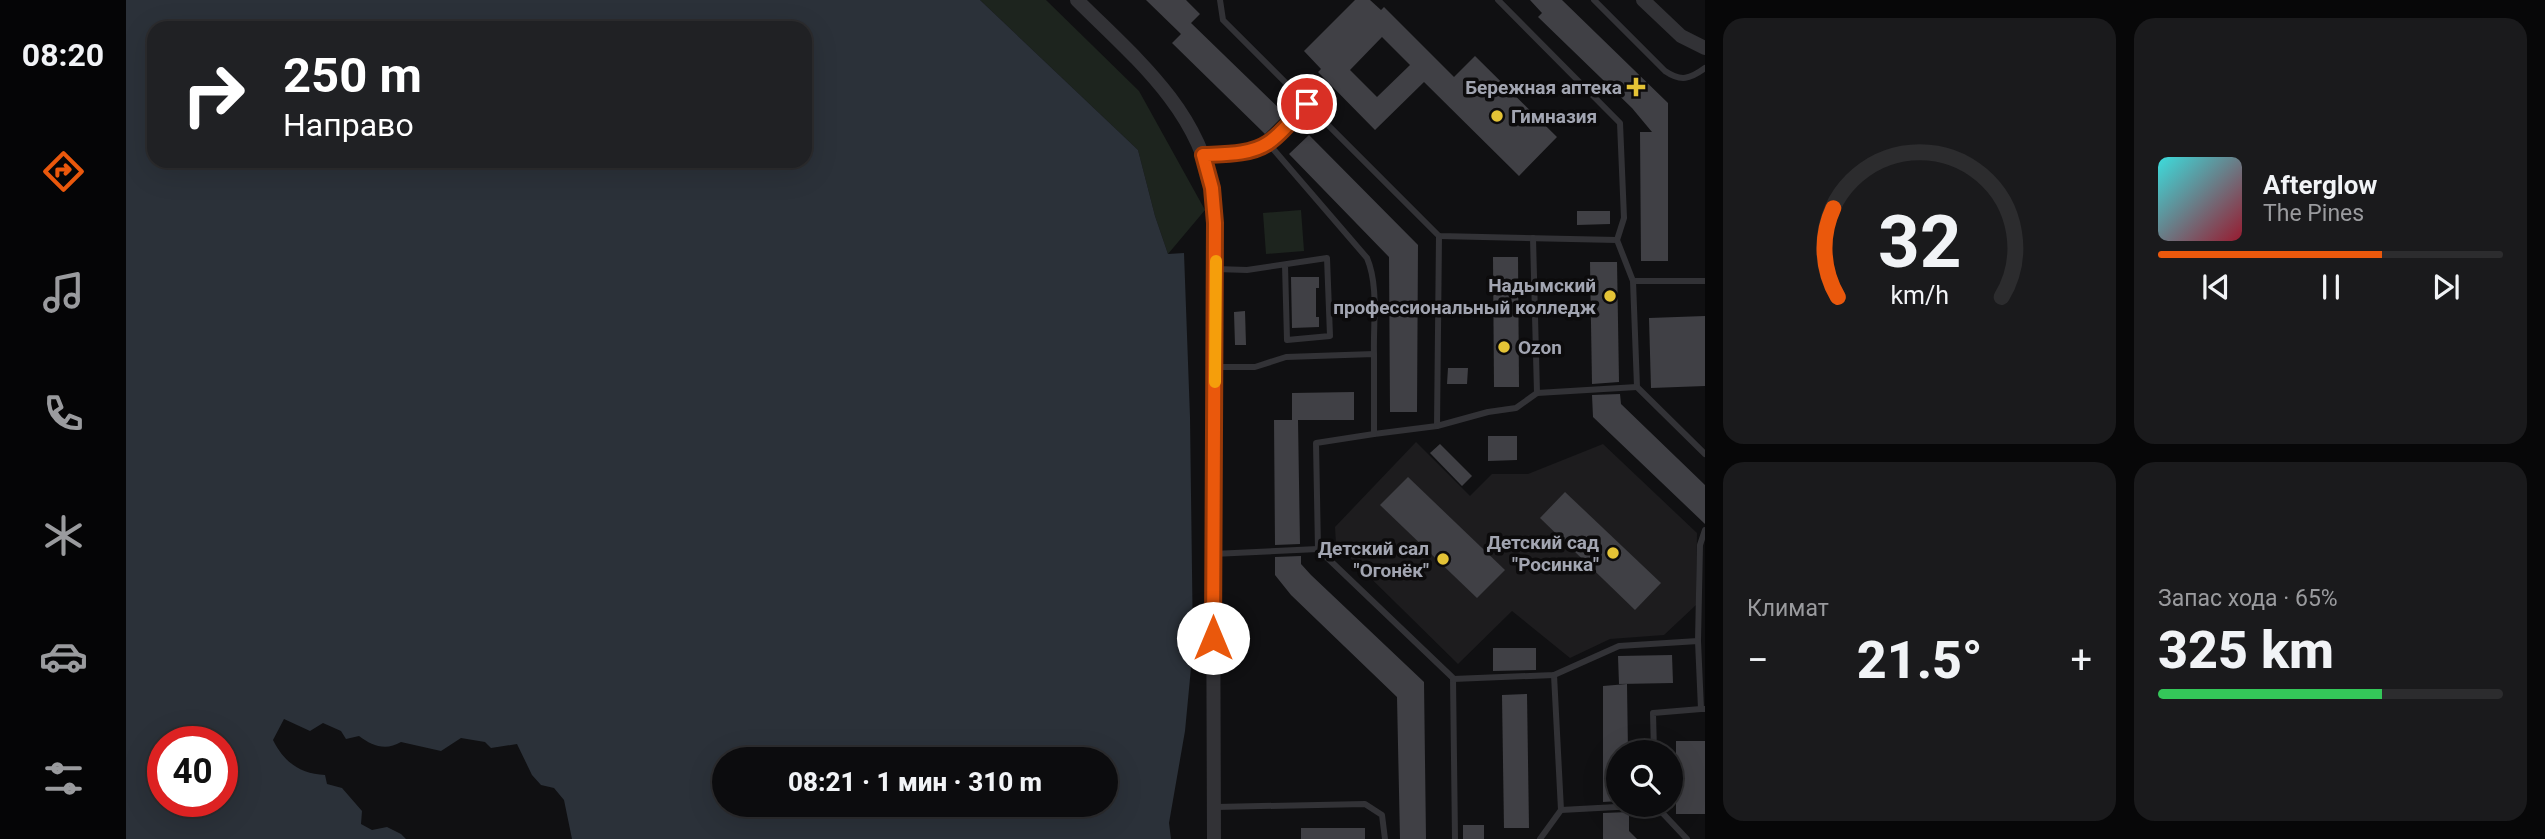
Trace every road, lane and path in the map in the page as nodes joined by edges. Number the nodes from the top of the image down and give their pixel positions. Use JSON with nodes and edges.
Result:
{"nodes":[{"id":1,"x":1077,"y":0,"type":"edge"},
{"id":2,"x":1220,"y":0,"type":"edge"},
{"id":3,"x":1498,"y":0,"type":"edge"},
{"id":4,"x":1594,"y":0,"type":"edge"},
{"id":5,"x":1643,"y":0,"type":"edge"},
{"id":6,"x":1705,"y":48,"type":"edge"},
{"id":7,"x":1705,"y":68,"type":"edge"},
{"id":8,"x":1307,"y":104,"type":"junction"},
{"id":9,"x":1268,"y":143,"type":"junction"},
{"id":10,"x":1203,"y":155,"type":"junction"},
{"id":11,"x":1439,"y":236,"type":"junction"},
{"id":12,"x":1533,"y":238,"type":"junction"},
{"id":13,"x":1617,"y":240,"type":"junction"},
{"id":14,"x":1285,"y":265,"type":"junction"},
{"id":15,"x":1216,"y":269,"type":"junction"},
{"id":16,"x":1633,"y":281,"type":"junction"},
{"id":17,"x":1705,"y":281,"type":"edge"},
{"id":18,"x":1374,"y":354,"type":"junction"},
{"id":19,"x":1215,"y":367,"type":"junction"},
{"id":20,"x":1637,"y":387,"type":"junction"},
{"id":21,"x":1537,"y":393,"type":"junction"},
{"id":22,"x":1437,"y":426,"type":"junction"},
{"id":23,"x":1374,"y":434,"type":"junction"},
{"id":24,"x":1705,"y":454,"type":"edge"},
{"id":25,"x":1705,"y":530,"type":"edge"},
{"id":26,"x":1318,"y":549,"type":"junction"},
{"id":27,"x":1213,"y":554,"type":"junction"},
{"id":28,"x":1699,"y":641,"type":"junction"},
{"id":29,"x":1554,"y":675,"type":"junction"},
{"id":30,"x":1453,"y":679,"type":"junction"},
{"id":31,"x":1703,"y":709,"type":"edge"},
{"id":32,"x":1654,"y":740,"type":"edge"},
{"id":33,"x":1214,"y":807,"type":"junction"},
{"id":34,"x":1606,"y":808,"type":"edge"},
{"id":35,"x":1561,"y":810,"type":"junction"},
{"id":36,"x":1666,"y":817,"type":"edge"},
{"id":37,"x":1214,"y":839,"type":"edge"},
{"id":38,"x":1384,"y":839,"type":"edge"},
{"id":39,"x":1455,"y":839,"type":"edge"},
{"id":40,"x":1540,"y":839,"type":"edge"},
{"id":41,"x":1687,"y":839,"type":"edge"}],
"edges":[{"from":1,"to":10,"type":"street"},
{"from":2,"to":8,"type":"lane"},
{"from":3,"to":13,"type":"lane"},
{"from":4,"to":7,"type":"lane"},
{"from":5,"to":6,"type":"street"},
{"from":8,"to":9,"type":"lane"},
{"from":8,"to":11,"type":"lane"},
{"from":9,"to":10,"type":"lane"},
{"from":9,"to":18,"type":"lane"},
{"from":10,"to":15,"type":"street"},
{"from":11,"to":12,"type":"lane"},
{"from":11,"to":22,"type":"lane"},
{"from":12,"to":13,"type":"lane"},
{"from":12,"to":21,"type":"lane"},
{"from":13,"to":16,"type":"lane"},
{"from":14,"to":14,"type":"lane"},
{"from":14,"to":15,"type":"lane"},
{"from":15,"to":19,"type":"street"},
{"from":16,"to":17,"type":"lane"},
{"from":16,"to":20,"type":"lane"},
{"from":18,"to":19,"type":"lane"},
{"from":18,"to":23,"type":"lane"},
{"from":19,"to":27,"type":"street"},
{"from":20,"to":21,"type":"lane"},
{"from":20,"to":24,"type":"lane"},
{"from":21,"to":22,"type":"lane"},
{"from":22,"to":23,"type":"lane"},
{"from":23,"to":26,"type":"lane"},
{"from":25,"to":28,"type":"lane"},
{"from":26,"to":27,"type":"lane"},
{"from":26,"to":30,"type":"lane"},
{"from":27,"to":33,"type":"street"},
{"from":28,"to":29,"type":"lane"},
{"from":28,"to":31,"type":"lane"},
{"from":29,"to":30,"type":"lane"},
{"from":29,"to":35,"type":"lane"},
{"from":30,"to":39,"type":"lane"},
{"from":31,"to":32,"type":"lane"},
{"from":33,"to":37,"type":"street"},
{"from":33,"to":38,"type":"lane"},
{"from":34,"to":35,"type":"lane"},
{"from":35,"to":40,"type":"lane"},
{"from":36,"to":41,"type":"lane"}]}
